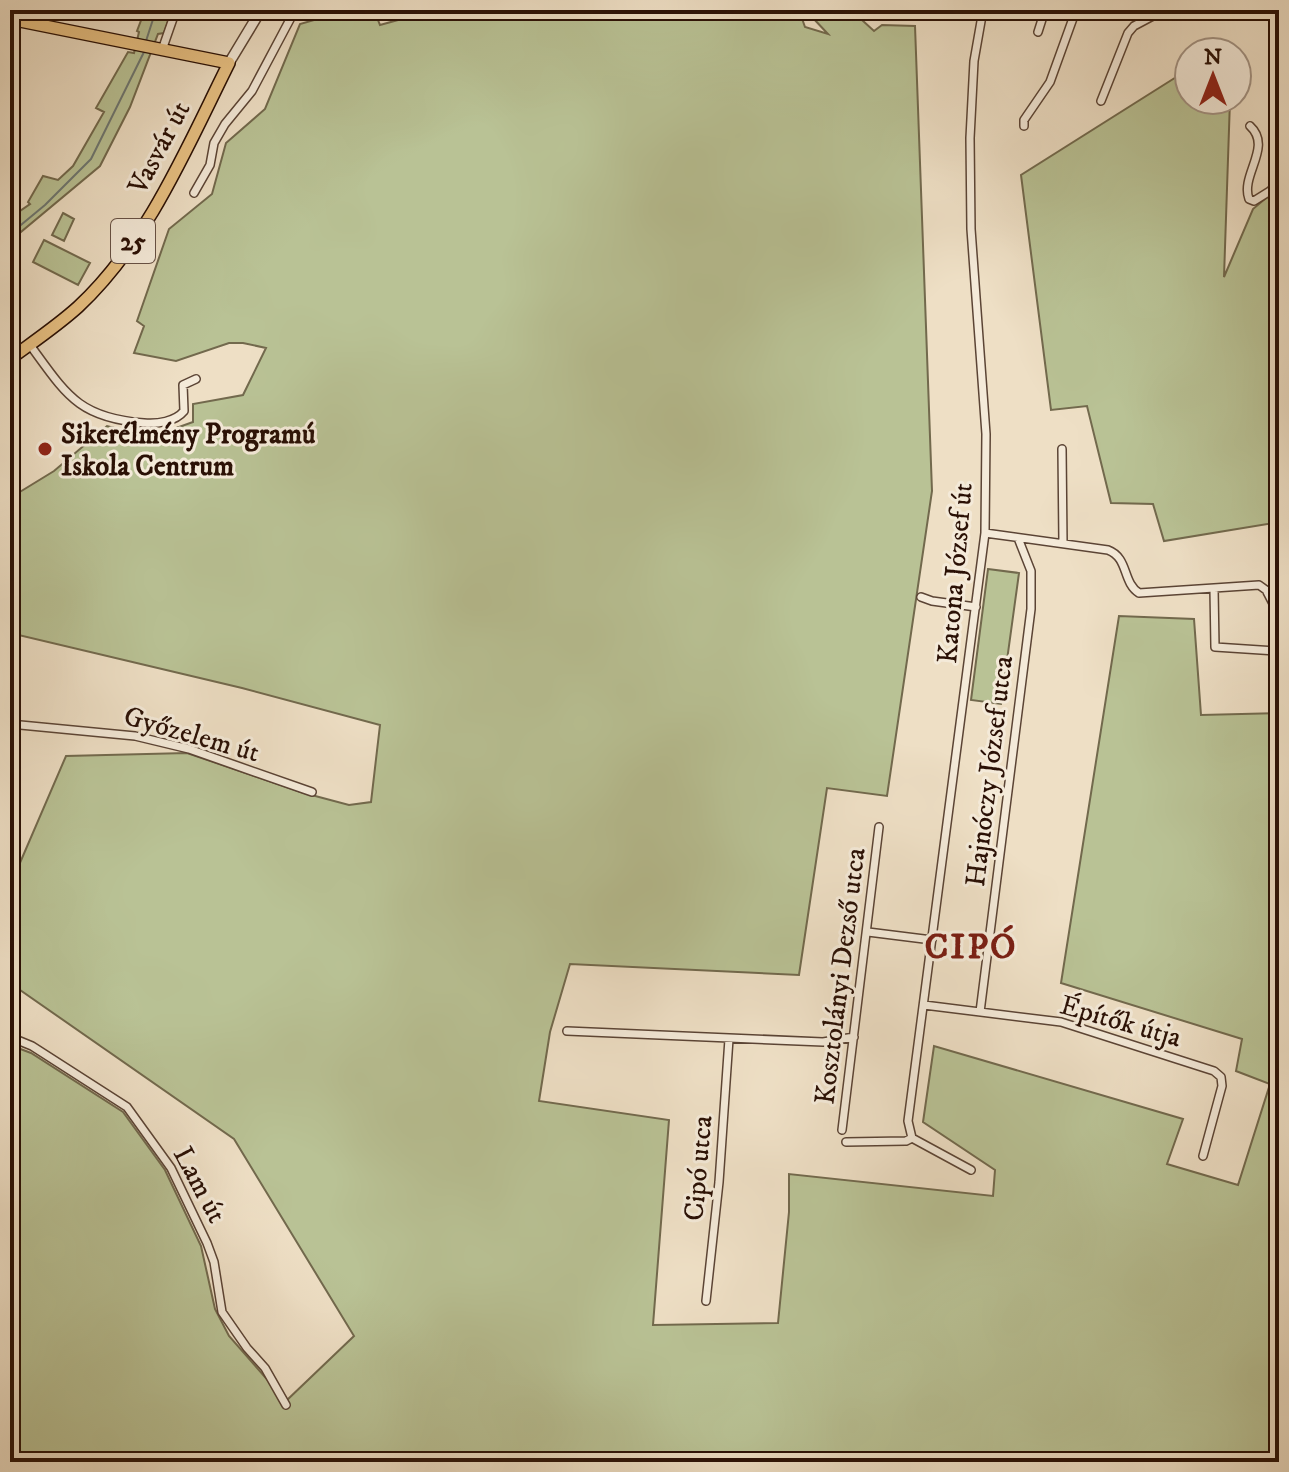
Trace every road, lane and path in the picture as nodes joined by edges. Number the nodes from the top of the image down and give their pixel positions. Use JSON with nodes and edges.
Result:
{"nodes":[{"id":1,"x":176,"y":10,"type":"edge"},
{"id":2,"x":261,"y":10,"type":"edge"},
{"id":3,"x":295,"y":10,"type":"edge"},
{"id":4,"x":983,"y":10,"type":"edge"},
{"id":5,"x":1045,"y":10,"type":"edge"},
{"id":6,"x":1076,"y":10,"type":"edge"},
{"id":7,"x":1164,"y":10,"type":"edge"},
{"id":8,"x":10,"y":19,"type":"edge"},
{"id":9,"x":1038,"y":32,"type":"dead end"},
{"id":10,"x":159,"y":49,"type":"junction"},
{"id":11,"x":204,"y":58,"type":"junction"},
{"id":12,"x":229,"y":63,"type":"junction"},
{"id":13,"x":214,"y":91,"type":"junction"},
{"id":14,"x":1101,"y":101,"type":"dead end"},
{"id":15,"x":1024,"y":126,"type":"dead end"},
{"id":16,"x":1250,"y":126,"type":"dead end"},
{"id":17,"x":1279,"y":182,"type":"edge"},
{"id":18,"x":194,"y":193,"type":"dead end"},
{"id":19,"x":30,"y":345,"type":"junction"},
{"id":20,"x":10,"y":359,"type":"edge"},
{"id":21,"x":196,"y":379,"type":"dead end"},
{"id":22,"x":1062,"y":449,"type":"dead end"},
{"id":23,"x":985,"y":533,"type":"junction"},
{"id":24,"x":1018,"y":538,"type":"junction"},
{"id":25,"x":1063,"y":543,"type":"junction"},
{"id":26,"x":1214,"y":589,"type":"junction"},
{"id":27,"x":921,"y":597,"type":"dead end"},
{"id":28,"x":976,"y":607,"type":"junction"},
{"id":29,"x":1279,"y":615,"type":"edge"},
{"id":30,"x":1277,"y":651,"type":"dead end"},
{"id":31,"x":10,"y":724,"type":"edge"},
{"id":32,"x":312,"y":792,"type":"dead end"},
{"id":33,"x":879,"y":827,"type":"dead end"},
{"id":34,"x":868,"y":932,"type":"junction"},
{"id":35,"x":932,"y":940,"type":"junction"},
{"id":36,"x":924,"y":1005,"type":"junction"},
{"id":37,"x":980,"y":1012,"type":"junction"},
{"id":38,"x":567,"y":1031,"type":"dead end"},
{"id":39,"x":10,"y":1037,"type":"edge"},
{"id":40,"x":854,"y":1037,"type":"junction"},
{"id":41,"x":729,"y":1039,"type":"junction"},
{"id":42,"x":842,"y":1130,"type":"dead end"},
{"id":43,"x":912,"y":1138,"type":"junction"},
{"id":44,"x":846,"y":1142,"type":"dead end"},
{"id":45,"x":1203,"y":1156,"type":"dead end"},
{"id":46,"x":971,"y":1170,"type":"dead end"},
{"id":47,"x":706,"y":1301,"type":"dead end"},
{"id":48,"x":286,"y":1405,"type":"dead end"}],
"edges":[{"from":1,"to":10,"type":"street"},
{"from":2,"to":12,"type":"street","name":"Vasvár út"},
{"from":3,"to":18,"type":"street"},
{"from":4,"to":23,"type":"street","name":"Katona József út"},
{"from":5,"to":9,"type":"street"},
{"from":6,"to":15,"type":"street"},
{"from":7,"to":14,"type":"street"},
{"from":8,"to":10,"type":"main road"},
{"from":10,"to":11,"type":"main road"},
{"from":11,"to":12,"type":"main road"},
{"from":11,"to":13,"type":"main road"},
{"from":12,"to":13,"type":"main road","name":"Vasvár út","number":"25"},
{"from":13,"to":19,"type":"main road","name":"Vasvár út","number":"25"},
{"from":16,"to":17,"type":"street"},
{"from":19,"to":20,"type":"main road","name":"Vasvár út","number":"25"},
{"from":19,"to":21,"type":"street"},
{"from":22,"to":25,"type":"street"},
{"from":23,"to":24,"type":"street"},
{"from":23,"to":28,"type":"street","name":"Katona József út"},
{"from":24,"to":25,"type":"street"},
{"from":24,"to":37,"type":"street","name":"Hajnóczy József utca"},
{"from":25,"to":26,"type":"street"},
{"from":26,"to":29,"type":"street"},
{"from":26,"to":30,"type":"street"},
{"from":27,"to":28,"type":"street"},
{"from":28,"to":35,"type":"street","name":"Katona József út"},
{"from":31,"to":32,"type":"street","name":"Győzelem út"},
{"from":33,"to":34,"type":"street","name":"Kosztolányi Dezső utca"},
{"from":34,"to":35,"type":"street"},
{"from":34,"to":40,"type":"street","name":"Kosztolányi Dezső utca"},
{"from":35,"to":36,"type":"street","name":"Katona József út"},
{"from":36,"to":37,"type":"street","name":"Építők útja"},
{"from":36,"to":43,"type":"street","name":"Katona József út"},
{"from":37,"to":45,"type":"street","name":"Építők útja"},
{"from":38,"to":41,"type":"street"},
{"from":39,"to":48,"type":"street","name":"Lam út"},
{"from":40,"to":41,"type":"street"},
{"from":40,"to":42,"type":"street","name":"Kosztolányi Dezső utca"},
{"from":41,"to":47,"type":"street","name":"Cipó utca"},
{"from":43,"to":44,"type":"street"},
{"from":43,"to":46,"type":"street"}]}
